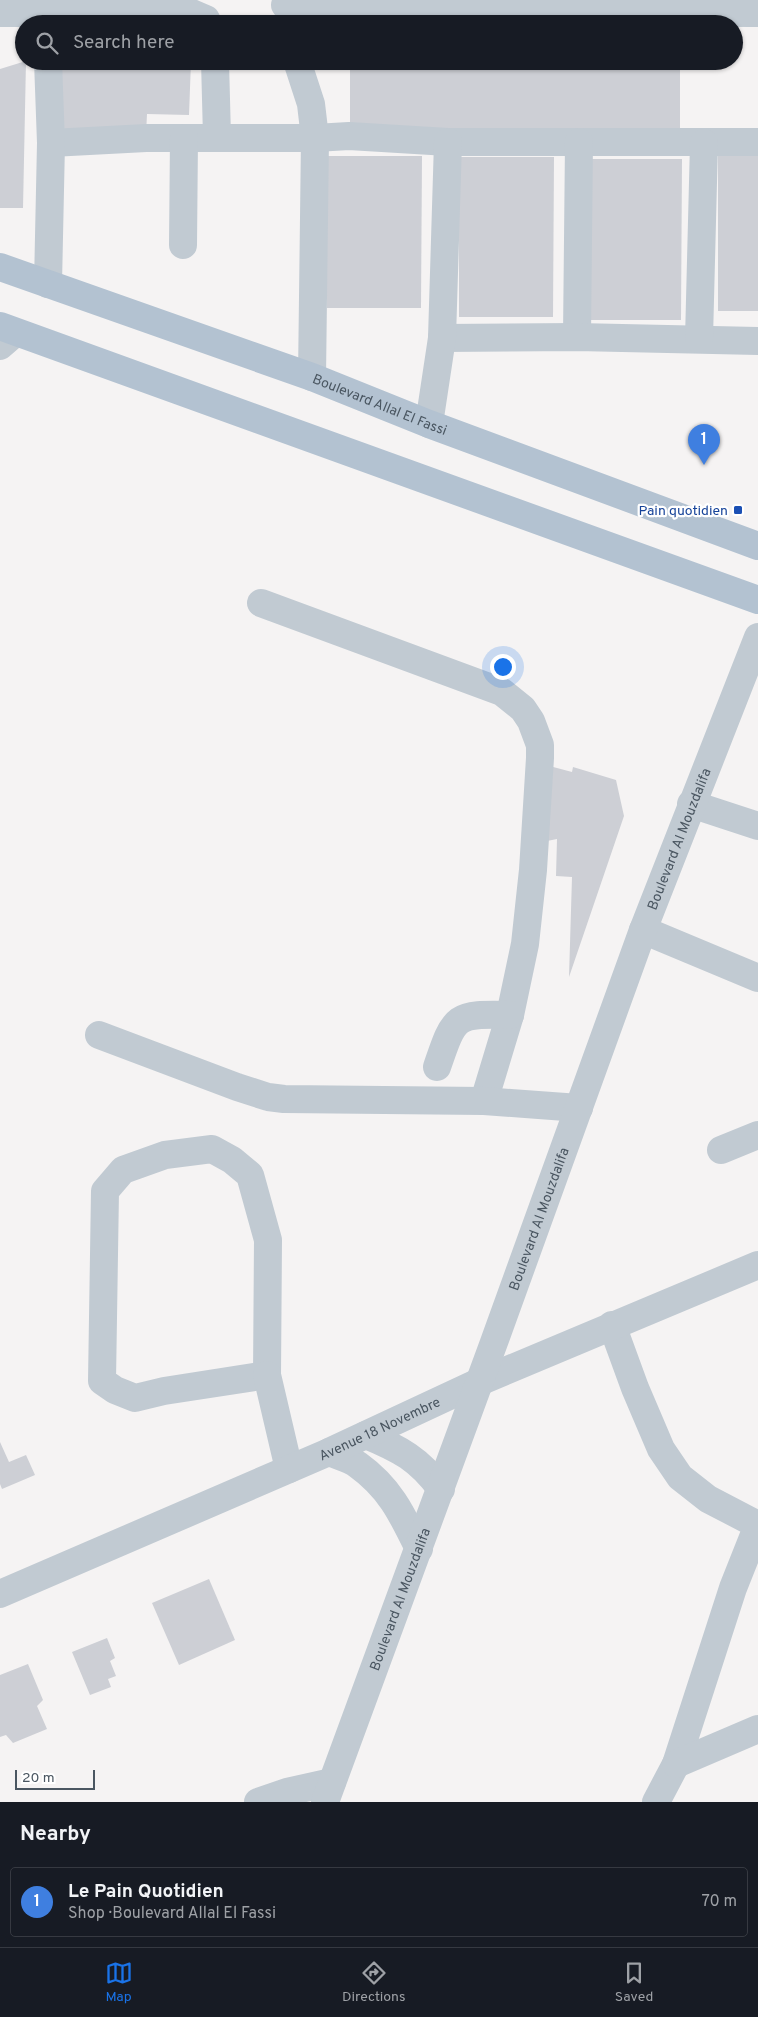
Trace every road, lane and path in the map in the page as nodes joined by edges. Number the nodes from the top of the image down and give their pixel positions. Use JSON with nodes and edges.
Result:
{"nodes":[{"id":1,"x":444,"y":6,"type":"edge"},
{"id":2,"x":286,"y":10,"type":"edge"},
{"id":3,"x":0,"y":12,"type":"edge"},
{"id":4,"x":48,"y":13,"type":"edge"},
{"id":5,"x":758,"y":13,"type":"edge"},
{"id":6,"x":197,"y":15,"type":"edge"},
{"id":7,"x":48,"y":70,"type":"edge"},
{"id":8,"x":214,"y":70,"type":"edge"},
{"id":9,"x":300,"y":70,"type":"edge"},
{"id":10,"x":217,"y":137,"type":"junction"},
{"id":11,"x":184,"y":138,"type":"junction"},
{"id":12,"x":315,"y":138,"type":"junction"},
{"id":13,"x":448,"y":142,"type":"junction"},
{"id":14,"x":579,"y":142,"type":"junction"},
{"id":15,"x":758,"y":142,"type":"edge"},
{"id":16,"x":51,"y":143,"type":"junction"},
{"id":17,"x":704,"y":143,"type":"junction"},
{"id":18,"x":183,"y":245,"type":"dead end"},
{"id":19,"x":0,"y":267,"type":"edge"},
{"id":20,"x":48,"y":284,"type":"junction"},
{"id":21,"x":5,"y":335,"type":"edge"},
{"id":22,"x":577,"y":337,"type":"junction"},
{"id":23,"x":442,"y":338,"type":"junction"},
{"id":24,"x":698,"y":339,"type":"junction"},
{"id":25,"x":758,"y":341,"type":"edge"},
{"id":26,"x":312,"y":377,"type":"junction"},
{"id":27,"x":429,"y":424,"type":"junction"},
{"id":28,"x":758,"y":546,"type":"edge"},
{"id":29,"x":758,"y":600,"type":"edge"},
{"id":30,"x":261,"y":603,"type":"dead end"},
{"id":31,"x":758,"y":637,"type":"edge"},
{"id":32,"x":691,"y":804,"type":"junction"},
{"id":33,"x":758,"y":826,"type":"edge"},
{"id":34,"x":643,"y":930,"type":"junction"},
{"id":35,"x":758,"y":978,"type":"edge"},
{"id":36,"x":510,"y":1015,"type":"junction"},
{"id":37,"x":99,"y":1035,"type":"dead end"},
{"id":38,"x":437,"y":1066,"type":"dead end"},
{"id":39,"x":484,"y":1101,"type":"junction"},
{"id":40,"x":578,"y":1108,"type":"junction"},
{"id":41,"x":758,"y":1135,"type":"edge"},
{"id":42,"x":721,"y":1150,"type":"dead end"},
{"id":43,"x":758,"y":1265,"type":"edge"},
{"id":44,"x":612,"y":1325,"type":"junction"},
{"id":45,"x":267,"y":1375,"type":"junction"},
{"id":46,"x":479,"y":1382,"type":"junction"},
{"id":47,"x":366,"y":1435,"type":"junction"},
{"id":48,"x":329,"y":1452,"type":"junction"},
{"id":49,"x":289,"y":1469,"type":"junction"},
{"id":50,"x":441,"y":1489,"type":"junction"},
{"id":51,"x":419,"y":1548,"type":"junction"},
{"id":52,"x":758,"y":1578,"type":"edge"},
{"id":53,"x":733,"y":1588,"type":"junction"},
{"id":54,"x":0,"y":1594,"type":"edge"},
{"id":55,"x":758,"y":1729,"type":"edge"},
{"id":56,"x":676,"y":1764,"type":"junction"},
{"id":57,"x":329,"y":1792,"type":"edge"},
{"id":58,"x":258,"y":1802,"type":"edge"},
{"id":59,"x":656,"y":1802,"type":"edge"}],
"edges":[{"from":1,"to":2,"type":"street"},
{"from":1,"to":5,"type":"street"},
{"from":3,"to":4,"type":"street"},
{"from":4,"to":6,"type":"street"},
{"from":7,"to":16,"type":"street"},
{"from":8,"to":10,"type":"street"},
{"from":9,"to":12,"type":"street"},
{"from":10,"to":11,"type":"street"},
{"from":10,"to":12,"type":"street"},
{"from":11,"to":16,"type":"street"},
{"from":11,"to":18,"type":"street"},
{"from":12,"to":13,"type":"street"},
{"from":12,"to":26,"type":"street"},
{"from":13,"to":14,"type":"street"},
{"from":13,"to":23,"type":"street"},
{"from":14,"to":17,"type":"street"},
{"from":14,"to":22,"type":"street"},
{"from":15,"to":17,"type":"street"},
{"from":16,"to":20,"type":"street"},
{"from":17,"to":24,"type":"street"},
{"from":19,"to":20,"type":"main road","name":"Boulevard Allal El Fassi"},
{"from":20,"to":26,"type":"main road","name":"Boulevard Allal El Fassi"},
{"from":21,"to":29,"type":"main road"},
{"from":22,"to":23,"type":"street"},
{"from":22,"to":24,"type":"street"},
{"from":23,"to":27,"type":"street"},
{"from":24,"to":25,"type":"street"},
{"from":26,"to":27,"type":"main road","name":"Boulevard Allal El Fassi"},
{"from":27,"to":28,"type":"main road","name":"Boulevard Allal El Fassi"},
{"from":30,"to":36,"type":"street"},
{"from":31,"to":32,"type":"street","name":"Boulevard Al Mouzdalifa"},
{"from":32,"to":33,"type":"street"},
{"from":32,"to":34,"type":"street","name":"Boulevard Al Mouzdalifa"},
{"from":34,"to":35,"type":"street"},
{"from":34,"to":40,"type":"street","name":"Boulevard Al Mouzdalifa"},
{"from":36,"to":38,"type":"street"},
{"from":36,"to":39,"type":"street"},
{"from":37,"to":39,"type":"street"},
{"from":39,"to":40,"type":"street"},
{"from":40,"to":46,"type":"street","name":"Boulevard Al Mouzdalifa"},
{"from":41,"to":42,"type":"street"},
{"from":43,"to":44,"type":"street","name":"Avenue 18 Novembre"},
{"from":44,"to":46,"type":"street","name":"Avenue 18 Novembre"},
{"from":44,"to":53,"type":"street"},
{"from":45,"to":45,"type":"street"},
{"from":45,"to":49,"type":"street"},
{"from":46,"to":47,"type":"street","name":"Avenue 18 Novembre"},
{"from":46,"to":50,"type":"street","name":"Boulevard Al Mouzdalifa"},
{"from":47,"to":48,"type":"street","name":"Avenue 18 Novembre"},
{"from":47,"to":50,"type":"street"},
{"from":48,"to":49,"type":"street","name":"Avenue 18 Novembre"},
{"from":48,"to":51,"type":"street"},
{"from":49,"to":54,"type":"street","name":"Avenue 18 Novembre"},
{"from":50,"to":51,"type":"street","name":"Boulevard Al Mouzdalifa"},
{"from":51,"to":57,"type":"street","name":"Boulevard Al Mouzdalifa"},
{"from":52,"to":53,"type":"street"},
{"from":53,"to":56,"type":"street"},
{"from":55,"to":56,"type":"street"},
{"from":56,"to":59,"type":"street"},
{"from":57,"to":58,"type":"street"}]}
